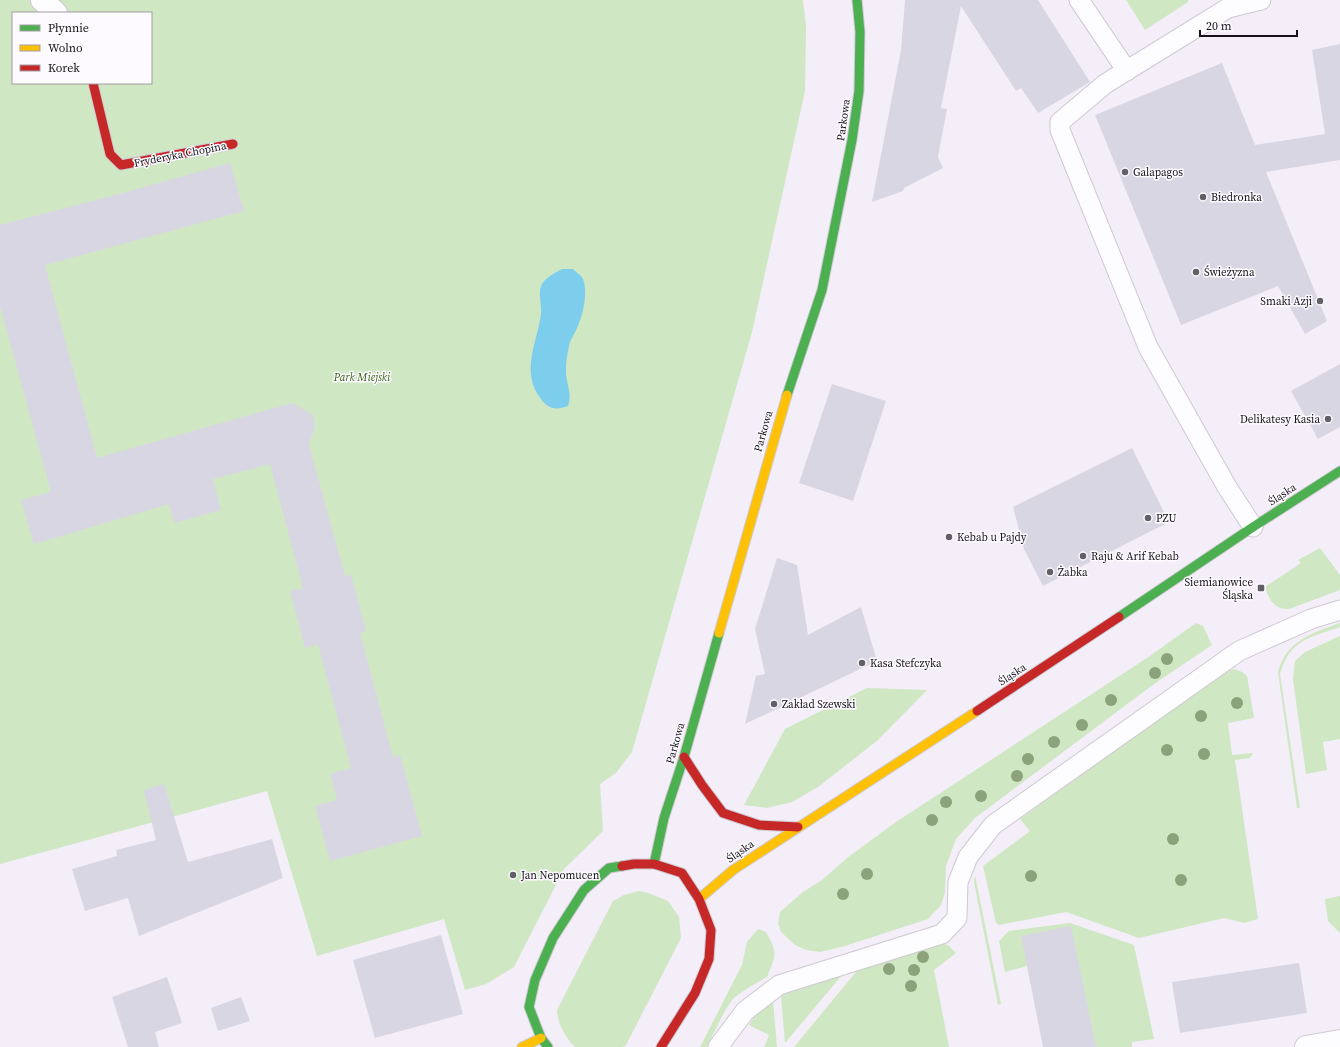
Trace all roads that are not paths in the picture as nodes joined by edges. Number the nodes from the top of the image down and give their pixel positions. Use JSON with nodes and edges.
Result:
{"nodes":[{"id":1,"x":42,"y":0,"type":"edge"},
{"id":2,"x":857,"y":0,"type":"edge"},
{"id":3,"x":1079,"y":0,"type":"edge"},
{"id":4,"x":1261,"y":0,"type":"edge"},
{"id":5,"x":55,"y":12,"type":"edge"},
{"id":6,"x":1126,"y":71,"type":"junction"},
{"id":7,"x":93,"y":84,"type":"edge"},
{"id":8,"x":233,"y":144,"type":"dead end"},
{"id":9,"x":1340,"y":471,"type":"edge"},
{"id":10,"x":1253,"y":527,"type":"junction"},
{"id":11,"x":1340,"y":610,"type":"edge"},
{"id":12,"x":684,"y":757,"type":"junction"},
{"id":13,"x":798,"y":827,"type":"junction"},
{"id":14,"x":654,"y":864,"type":"junction"},
{"id":15,"x":699,"y":899,"type":"junction"},
{"id":16,"x":541,"y":1038,"type":"junction"},
{"id":17,"x":1340,"y":1041,"type":"edge"},
{"id":18,"x":522,"y":1047,"type":"edge"},
{"id":19,"x":548,"y":1047,"type":"edge"},
{"id":20,"x":662,"y":1047,"type":"edge"},
{"id":21,"x":718,"y":1047,"type":"edge"},
{"id":22,"x":1306,"y":1047,"type":"edge"}],
"edges":[{"from":1,"to":5,"type":"street"},
{"from":2,"to":12,"type":"main road","name":"Parkowa"},
{"from":3,"to":6,"type":"lane"},
{"from":4,"to":6,"type":"lane"},
{"from":6,"to":10,"type":"lane"},
{"from":7,"to":8,"type":"main road","name":"Fryderyka Chopina"},
{"from":9,"to":10,"type":"main road","name":"Śląska"},
{"from":10,"to":13,"type":"main road","name":"Śląska"},
{"from":11,"to":21,"type":"lane"},
{"from":12,"to":13,"type":"main road"},
{"from":12,"to":14,"type":"main road","name":"Parkowa"},
{"from":13,"to":15,"type":"main road","name":"Śląska"},
{"from":14,"to":15,"type":"main road"},
{"from":14,"to":16,"type":"main road"},
{"from":15,"to":20,"type":"main road"},
{"from":16,"to":18,"type":"main road"},
{"from":16,"to":19,"type":"main road"},
{"from":17,"to":22,"type":"street"}]}
